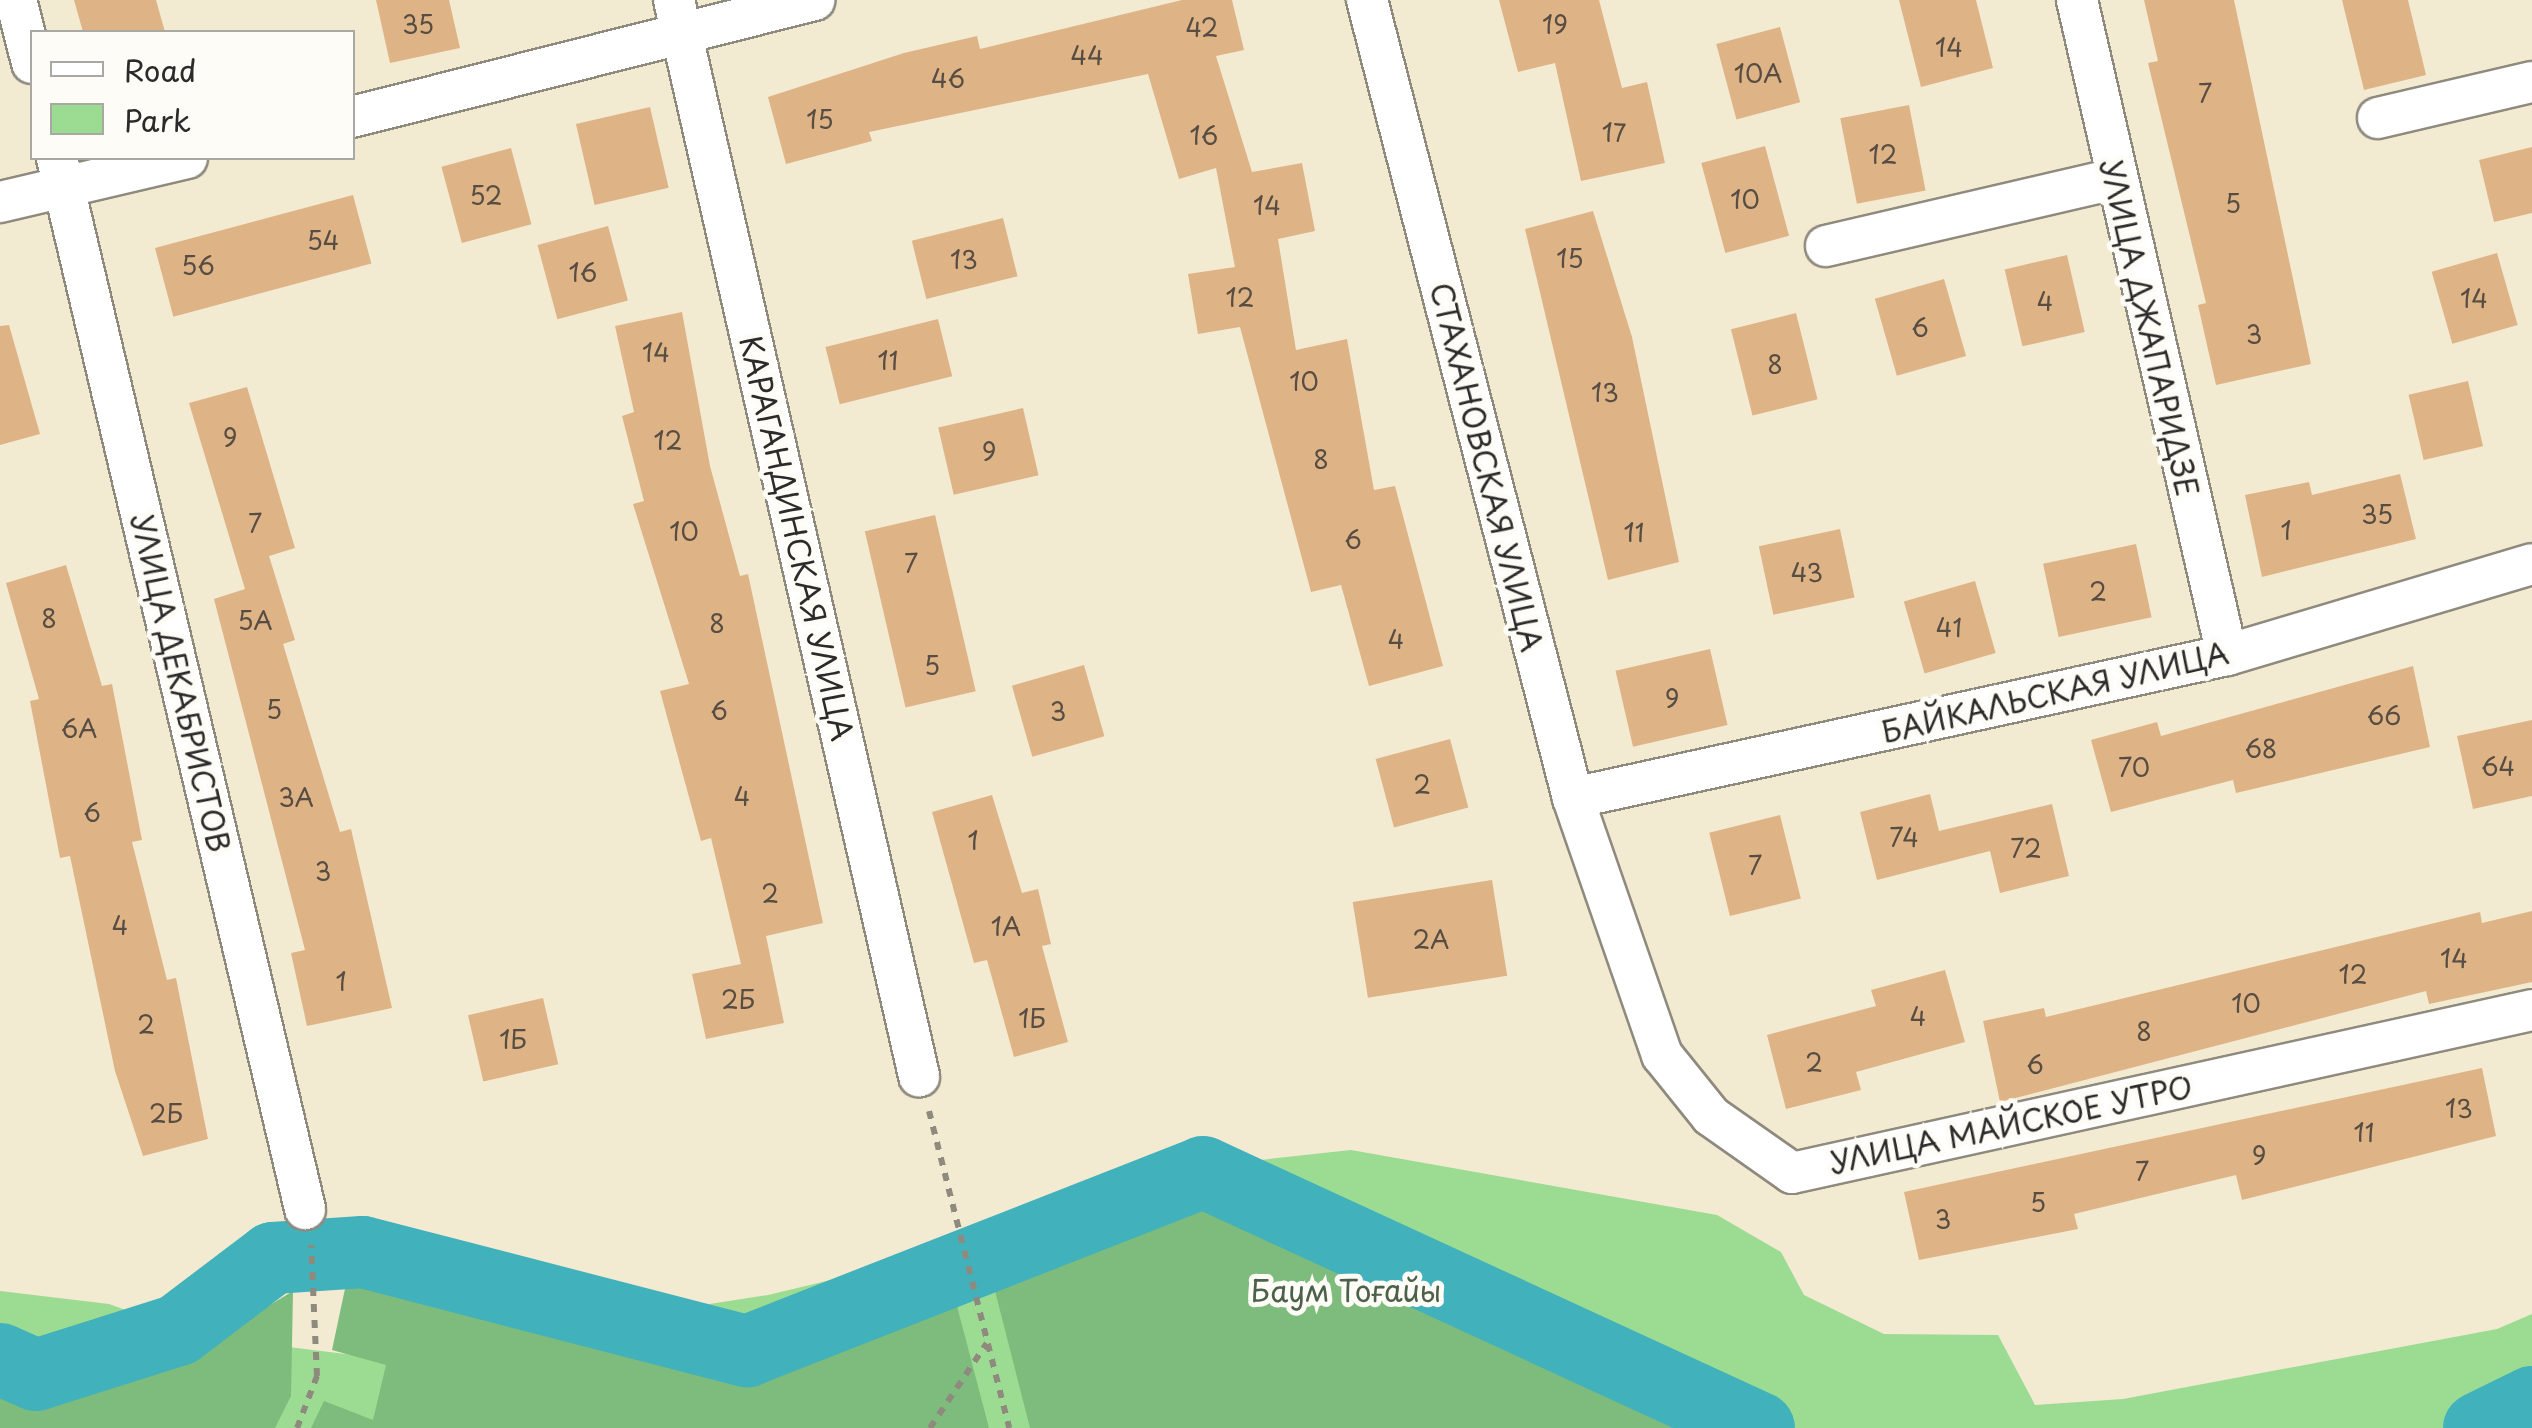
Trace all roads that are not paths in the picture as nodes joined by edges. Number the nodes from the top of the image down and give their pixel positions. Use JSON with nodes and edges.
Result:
{"nodes":[{"id":1,"x":16,"y":0,"type":"edge"},
{"id":2,"x":814,"y":0,"type":"edge"},
{"id":3,"x":1366,"y":0,"type":"edge"},
{"id":4,"x":2077,"y":0,"type":"edge"},
{"id":5,"x":678,"y":18,"type":"edge"},
{"id":6,"x":30,"y":55,"type":"edge"},
{"id":7,"x":2532,"y":82,"type":"edge"},
{"id":8,"x":355,"y":115,"type":"edge"},
{"id":9,"x":2378,"y":118,"type":"dead end"},
{"id":10,"x":170,"y":160,"type":"edge"},
{"id":11,"x":61,"y":173,"type":"edge"},
{"id":12,"x":2115,"y":178,"type":"junction"},
{"id":13,"x":0,"y":202,"type":"edge"},
{"id":14,"x":1826,"y":246,"type":"dead end"},
{"id":15,"x":2532,"y":564,"type":"edge"},
{"id":16,"x":2227,"y":655,"type":"junction"},
{"id":17,"x":1573,"y":798,"type":"junction"},
{"id":18,"x":1618,"y":932,"type":"joint"},
{"id":19,"x":2532,"y":1010,"type":"edge"},
{"id":20,"x":919,"y":1076,"type":"road end"},
{"id":21,"x":305,"y":1209,"type":"road end"}],
"edges":[{"from":1,"to":6,"type":"street"},
{"from":2,"to":5,"type":"street"},
{"from":3,"to":17,"type":"street","name":"СТАХАНОВСКАЯ УЛИЦА"},
{"from":4,"to":12,"type":"street","name":"УЛИЦА ДЖАПАРИДЗЕ"},
{"from":5,"to":8,"type":"street"},
{"from":5,"to":20,"type":"street","name":"КАРАГАНДИНСКАЯ УЛИЦА"},
{"from":7,"to":9,"type":"street"},
{"from":10,"to":11,"type":"street"},
{"from":11,"to":13,"type":"street"},
{"from":11,"to":21,"type":"street","name":"УЛИЦА ДЕКАБРИСТОВ"},
{"from":12,"to":14,"type":"street"},
{"from":12,"to":16,"type":"street","name":"УЛИЦА ДЖАПАРИДЗЕ"},
{"from":15,"to":16,"type":"street","name":"БАЙКАЛЬСКАЯ УЛИЦА"},
{"from":16,"to":17,"type":"street","name":"БАЙКАЛЬСКАЯ УЛИЦА"},
{"from":17,"to":18,"type":"street","name":"СТАХАНОВСКАЯ УЛИЦА"},
{"from":18,"to":19,"type":"street","name":"УЛИЦА МАЙСКОЕ УТРО"}]}
